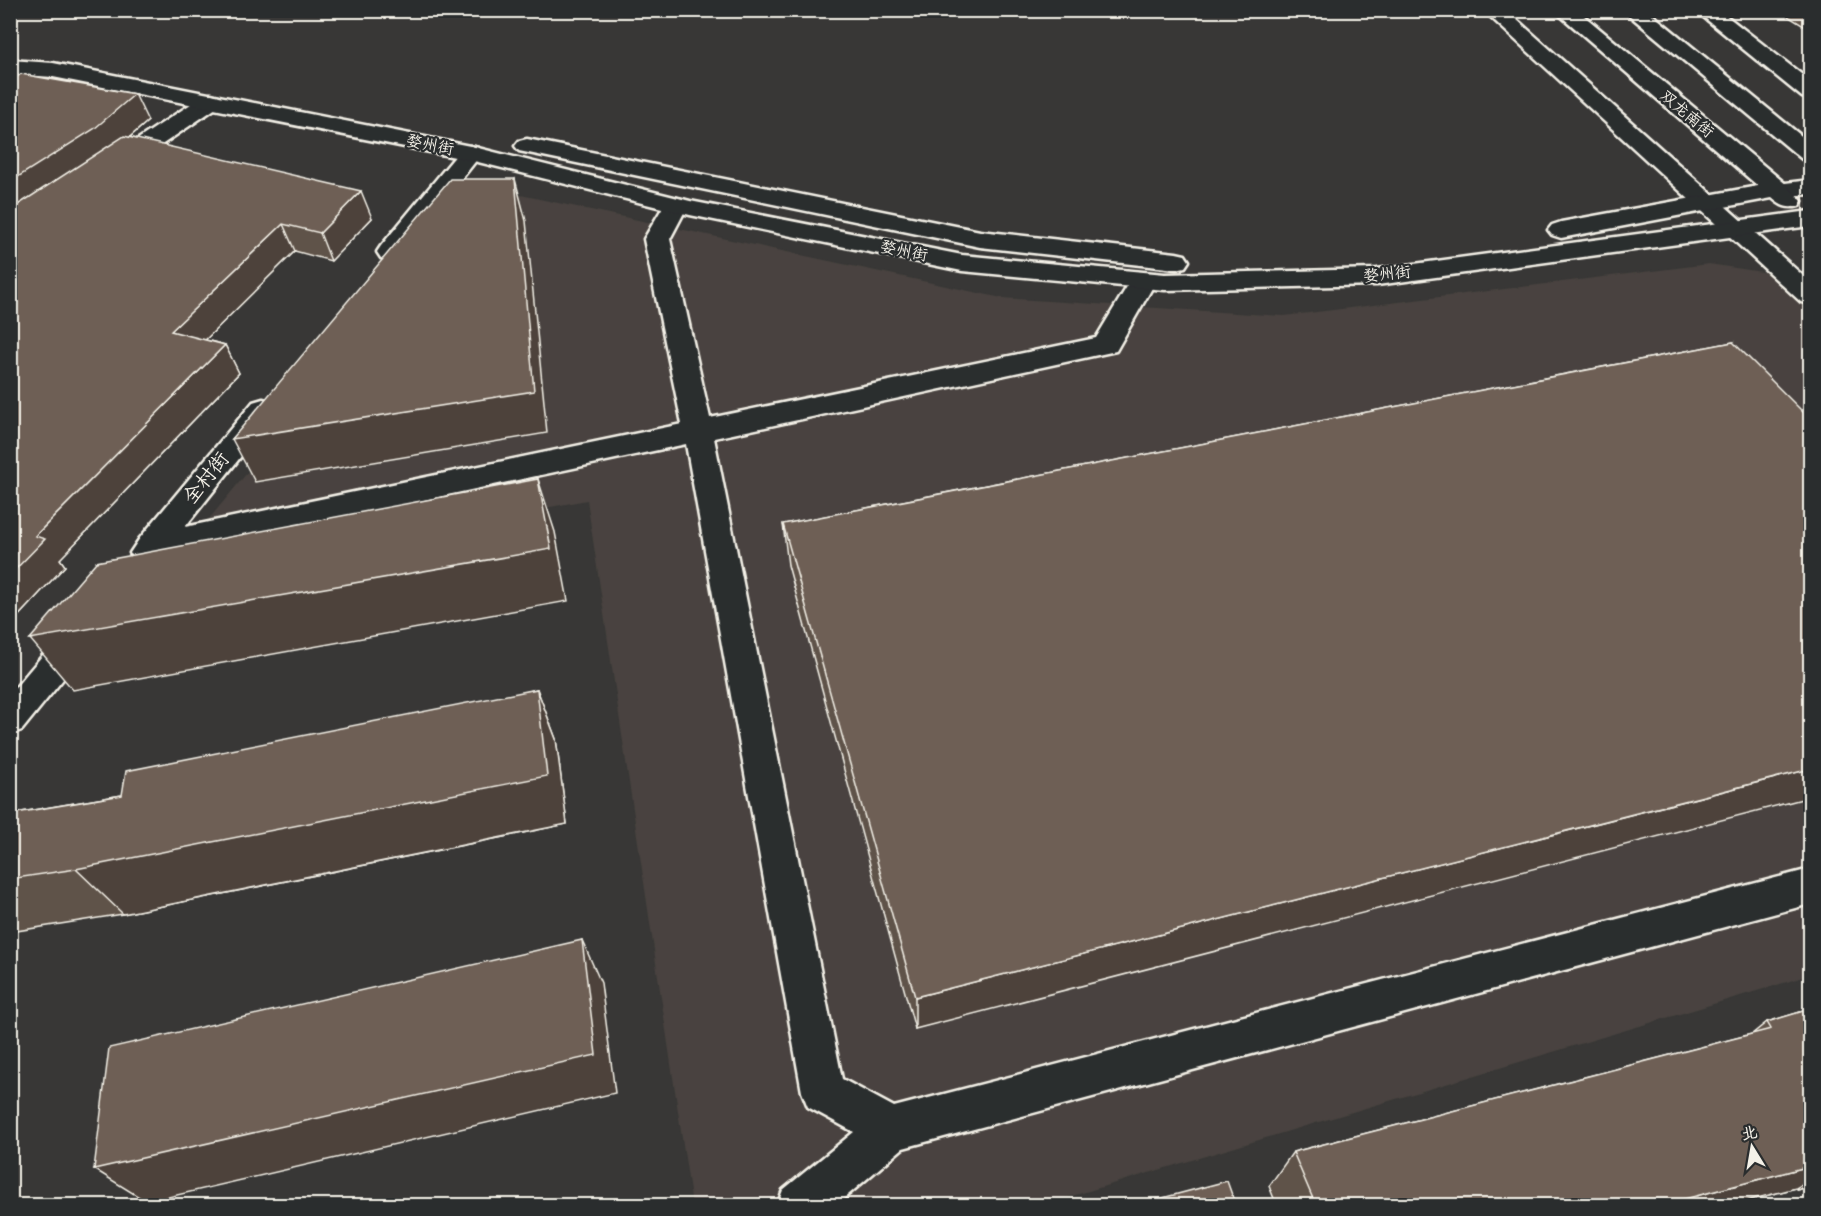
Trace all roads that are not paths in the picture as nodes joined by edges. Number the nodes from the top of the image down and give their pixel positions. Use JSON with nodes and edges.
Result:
{"nodes":[{"id":1,"x":1493,"y":10,"type":"edge"},
{"id":2,"x":1564,"y":10,"type":"edge"},
{"id":3,"x":1634,"y":10,"type":"edge"},
{"id":4,"x":1705,"y":10,"type":"edge"},
{"id":5,"x":10,"y":50,"type":"edge"},
{"id":6,"x":10,"y":67,"type":"edge"},
{"id":7,"x":1810,"y":92,"type":"edge"},
{"id":8,"x":211,"y":102,"type":"junction"},
{"id":9,"x":470,"y":153,"type":"junction"},
{"id":10,"x":1810,"y":154,"type":"edge"},
{"id":11,"x":96,"y":178,"type":"edge"},
{"id":12,"x":1810,"y":187,"type":"edge"},
{"id":13,"x":1778,"y":190,"type":"junction"},
{"id":14,"x":1707,"y":204,"type":"junction"},
{"id":15,"x":676,"y":205,"type":"junction"},
{"id":16,"x":1810,"y":219,"type":"edge"},
{"id":17,"x":1736,"y":229,"type":"junction"},
{"id":18,"x":374,"y":272,"type":"edge"},
{"id":19,"x":1143,"y":280,"type":"junction"},
{"id":20,"x":1810,"y":296,"type":"edge"},
{"id":21,"x":278,"y":391,"type":"edge"},
{"id":22,"x":698,"y":430,"type":"junction"},
{"id":23,"x":151,"y":546,"type":"junction"},
{"id":24,"x":129,"y":574,"type":"edge"},
{"id":25,"x":99,"y":610,"type":"edge"},
{"id":26,"x":10,"y":720,"type":"edge"},
{"id":27,"x":1810,"y":887,"type":"edge"},
{"id":28,"x":892,"y":1129,"type":"junction"},
{"id":29,"x":799,"y":1206,"type":"edge"}],
"edges":[{"from":1,"to":14,"type":"main road"},
{"from":2,"to":13,"type":"main road","name":"双龙南街"},
{"from":3,"to":10,"type":"main road"},
{"from":4,"to":7,"type":"main road"},
{"from":5,"to":14,"type":"main road","name":"婺州街"},
{"from":6,"to":8,"type":"main road","name":"婺州街"},
{"from":8,"to":9,"type":"main road","name":"婺州街"},
{"from":8,"to":11,"type":"main road"},
{"from":9,"to":15,"type":"main road","name":"婺州街"},
{"from":9,"to":18,"type":"main road"},
{"from":12,"to":13,"type":"main road","name":"婺州街"},
{"from":13,"to":14,"type":"main road","name":"婺州街"},
{"from":13,"to":16,"type":"main road","name":"双龙南街"},
{"from":14,"to":17,"type":"main road"},
{"from":15,"to":19,"type":"main road","name":"婺州街"},
{"from":15,"to":22,"type":"main road"},
{"from":16,"to":17,"type":"main road","name":"婺州街"},
{"from":17,"to":19,"type":"main road","name":"婺州街"},
{"from":17,"to":20,"type":"main road"},
{"from":19,"to":22,"type":"main road"},
{"from":21,"to":23,"type":"main road","name":"全村街"},
{"from":22,"to":23,"type":"main road"},
{"from":22,"to":28,"type":"main road"},
{"from":23,"to":24,"type":"main road","name":"全村街"},
{"from":25,"to":26,"type":"main road"},
{"from":27,"to":28,"type":"main road"},
{"from":28,"to":29,"type":"main road"}]}
